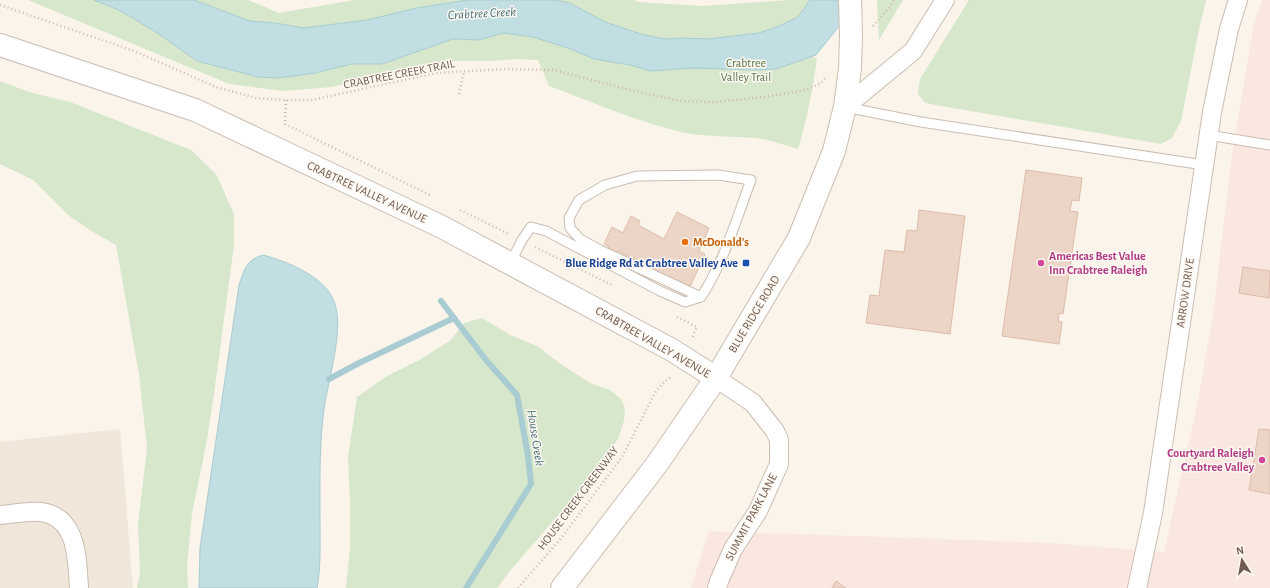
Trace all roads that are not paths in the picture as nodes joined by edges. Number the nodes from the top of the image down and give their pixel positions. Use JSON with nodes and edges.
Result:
{"nodes":[{"id":1,"x":850,"y":0,"type":"edge"},
{"id":2,"x":945,"y":0,"type":"edge"},
{"id":3,"x":1238,"y":0,"type":"edge"},
{"id":4,"x":0,"y":45,"type":"edge"},
{"id":5,"x":845,"y":107,"type":"junction"},
{"id":6,"x":1208,"y":135,"type":"junction"},
{"id":7,"x":1270,"y":145,"type":"edge"},
{"id":8,"x":1204,"y":165,"type":"junction"},
{"id":9,"x":510,"y":264,"type":"junction"},
{"id":10,"x":701,"y":297,"type":"junction"},
{"id":11,"x":716,"y":378,"type":"junction"},
{"id":12,"x":0,"y":516,"type":"edge"},
{"id":13,"x":79,"y":588,"type":"edge"},
{"id":14,"x":562,"y":588,"type":"edge"},
{"id":15,"x":717,"y":588,"type":"edge"},
{"id":16,"x":1138,"y":588,"type":"edge"}],
"edges":[{"from":1,"to":5,"type":"street","name":"BLUE RIDGE ROAD","bridge":true},
{"from":2,"to":5,"type":"street"},
{"from":3,"to":6,"type":"street","name":"ARROW DRIVE"},
{"from":4,"to":9,"type":"street","name":"CRABTREE VALLEY AVENUE"},
{"from":5,"to":8,"type":"lane"},
{"from":5,"to":11,"type":"street","name":"BLUE RIDGE ROAD"},
{"from":6,"to":7,"type":"lane"},
{"from":6,"to":8,"type":"street","name":"ARROW DRIVE"},
{"from":8,"to":16,"type":"street","name":"ARROW DRIVE"},
{"from":9,"to":10,"type":"lane"},
{"from":9,"to":11,"type":"street","name":"CRABTREE VALLEY AVENUE"},
{"from":10,"to":10,"type":"lane"},
{"from":11,"to":14,"type":"street","name":"BLUE RIDGE ROAD"},
{"from":11,"to":15,"type":"street","name":"SUMMIT PARK LANE"},
{"from":12,"to":13,"type":"street"}]}
